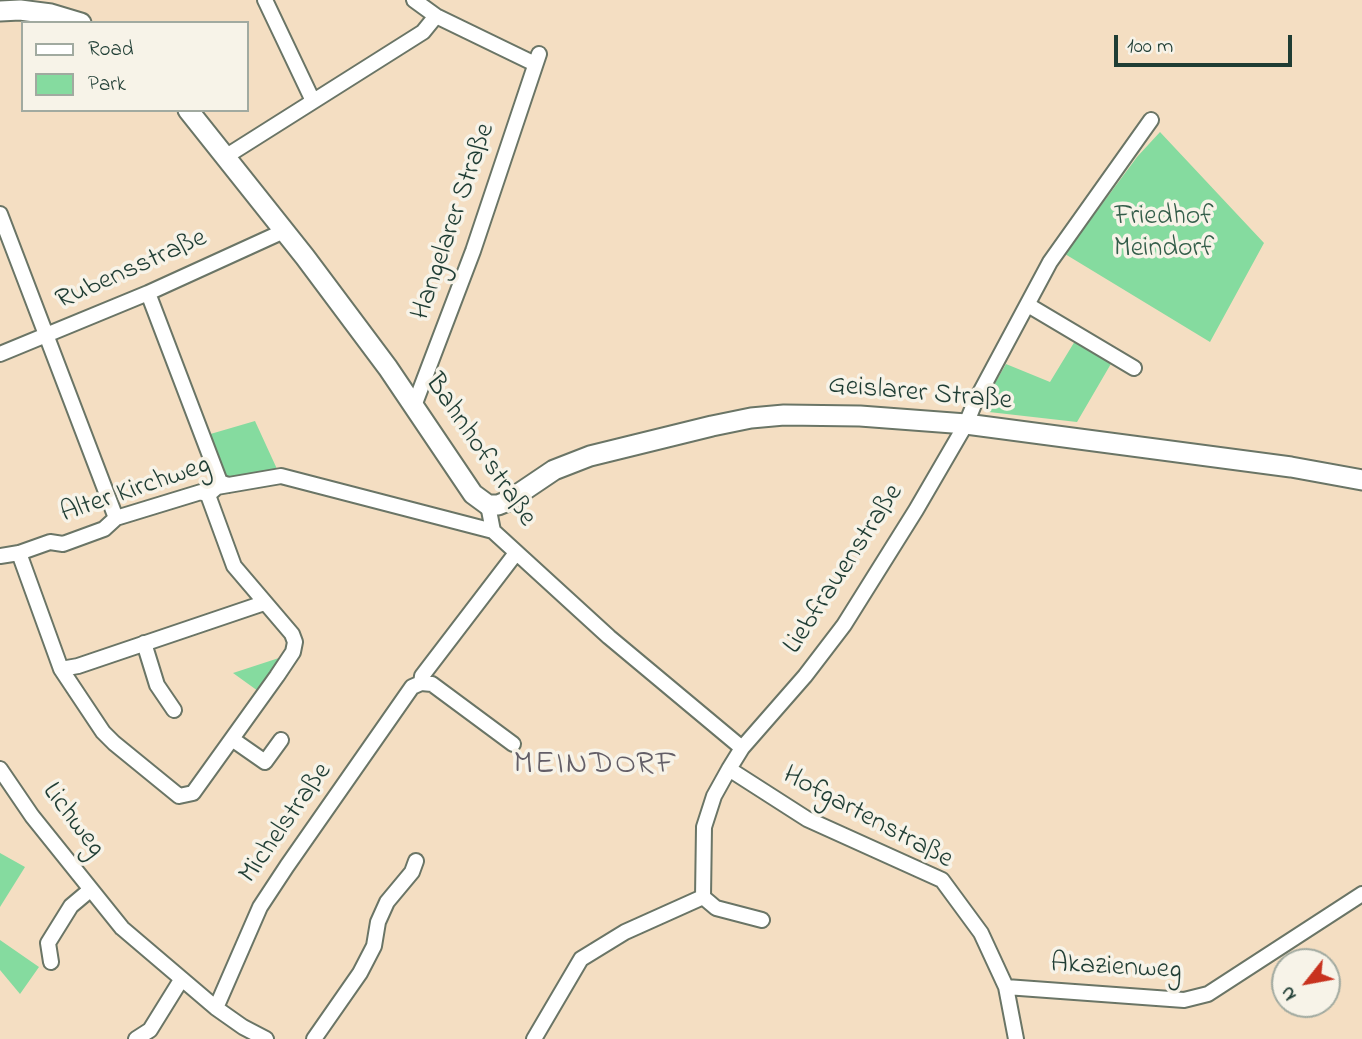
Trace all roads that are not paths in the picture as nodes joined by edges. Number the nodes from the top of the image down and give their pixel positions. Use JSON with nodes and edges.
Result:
{"nodes":[{"id":1,"x":265,"y":0,"type":"edge"},
{"id":2,"x":414,"y":0,"type":"edge"},
{"id":3,"x":13,"y":7,"type":"edge"},
{"id":4,"x":436,"y":16,"type":"junction"},
{"id":5,"x":74,"y":21,"type":"edge"},
{"id":6,"x":313,"y":101,"type":"junction"},
{"id":7,"x":190,"y":112,"type":"edge"},
{"id":8,"x":1152,"y":120,"type":"dead end"},
{"id":9,"x":225,"y":157,"type":"junction"},
{"id":10,"x":0,"y":214,"type":"edge"},
{"id":11,"x":284,"y":231,"type":"junction"},
{"id":12,"x":148,"y":293,"type":"junction"},
{"id":13,"x":1028,"y":305,"type":"junction"},
{"id":14,"x":45,"y":336,"type":"junction"},
{"id":15,"x":0,"y":354,"type":"edge"},
{"id":16,"x":1134,"y":368,"type":"dead end"},
{"id":17,"x":414,"y":407,"type":"junction"},
{"id":18,"x":965,"y":424,"type":"junction"},
{"id":19,"x":1362,"y":480,"type":"edge"},
{"id":20,"x":228,"y":485,"type":"junction"},
{"id":21,"x":208,"y":495,"type":"junction"},
{"id":22,"x":488,"y":505,"type":"junction"},
{"id":23,"x":116,"y":519,"type":"junction"},
{"id":24,"x":493,"y":531,"type":"junction"},
{"id":25,"x":19,"y":553,"type":"junction"},
{"id":26,"x":516,"y":553,"type":"junction"},
{"id":27,"x":0,"y":556,"type":"edge"},
{"id":28,"x":264,"y":603,"type":"junction"},
{"id":29,"x":144,"y":643,"type":"junction"},
{"id":30,"x":61,"y":669,"type":"junction"},
{"id":31,"x":421,"y":683,"type":"junction"},
{"id":32,"x":174,"y":710,"type":"dead end"},
{"id":33,"x":232,"y":739,"type":"junction"},
{"id":34,"x":281,"y":740,"type":"dead end"},
{"id":35,"x":513,"y":744,"type":"dead end"},
{"id":36,"x":742,"y":748,"type":"junction"},
{"id":37,"x":0,"y":769,"type":"edge"},
{"id":38,"x":729,"y":769,"type":"junction"},
{"id":39,"x":5,"y":788,"type":"edge"},
{"id":40,"x":416,"y":861,"type":"dead end"},
{"id":41,"x":90,"y":890,"type":"junction"},
{"id":42,"x":1362,"y":894,"type":"edge"},
{"id":43,"x":703,"y":897,"type":"junction"},
{"id":44,"x":762,"y":920,"type":"dead end"},
{"id":45,"x":51,"y":962,"type":"dead end"},
{"id":46,"x":181,"y":980,"type":"junction"},
{"id":47,"x":1006,"y":987,"type":"junction"},
{"id":48,"x":216,"y":1008,"type":"junction"},
{"id":49,"x":136,"y":1039,"type":"edge"},
{"id":50,"x":267,"y":1039,"type":"edge"},
{"id":51,"x":314,"y":1039,"type":"edge"},
{"id":52,"x":534,"y":1039,"type":"edge"},
{"id":53,"x":1017,"y":1039,"type":"edge"}],
"edges":[{"from":1,"to":6,"type":"street"},
{"from":2,"to":4,"type":"street"},
{"from":3,"to":5,"type":"main road"},
{"from":4,"to":6,"type":"street"},
{"from":4,"to":17,"type":"street","name":"Hangelarer Straße"},
{"from":6,"to":9,"type":"street"},
{"from":7,"to":9,"type":"main road","name":"Bahnhofstraße"},
{"from":8,"to":13,"type":"street","name":"Liebfrauenstraße"},
{"from":9,"to":11,"type":"main road","name":"Bahnhofstraße"},
{"from":10,"to":14,"type":"street"},
{"from":11,"to":12,"type":"street","name":"Rubensstraße"},
{"from":11,"to":17,"type":"main road","name":"Bahnhofstraße"},
{"from":12,"to":14,"type":"street","name":"Rubensstraße"},
{"from":12,"to":20,"type":"street"},
{"from":13,"to":16,"type":"street"},
{"from":13,"to":18,"type":"street","name":"Liebfrauenstraße"},
{"from":14,"to":15,"type":"street","name":"Rubensstraße"},
{"from":14,"to":23,"type":"street"},
{"from":17,"to":22,"type":"main road","name":"Bahnhofstraße"},
{"from":18,"to":19,"type":"main road","name":"Geislarer Straße"},
{"from":18,"to":22,"type":"main road","name":"Geislarer Straße"},
{"from":18,"to":36,"type":"street","name":"Liebfrauenstraße"},
{"from":20,"to":21,"type":"street","name":"Alter Kirchweg"},
{"from":20,"to":24,"type":"street","name":"Alter Kirchweg"},
{"from":21,"to":23,"type":"street","name":"Alter Kirchweg"},
{"from":21,"to":28,"type":"street"},
{"from":22,"to":24,"type":"street","name":"Bahnhofstraße"},
{"from":23,"to":25,"type":"street","name":"Alter Kirchweg"},
{"from":24,"to":26,"type":"street","name":"Bahnhofstraße"},
{"from":25,"to":27,"type":"street","name":"Alter Kirchweg"},
{"from":25,"to":30,"type":"street"},
{"from":26,"to":31,"type":"street","name":"Michelstraße"},
{"from":26,"to":36,"type":"street","name":"Bahnhofstraße"},
{"from":28,"to":29,"type":"street"},
{"from":28,"to":33,"type":"street"},
{"from":29,"to":30,"type":"street"},
{"from":29,"to":32,"type":"street"},
{"from":30,"to":33,"type":"street"},
{"from":31,"to":35,"type":"street"},
{"from":31,"to":48,"type":"street","name":"Michelstraße"},
{"from":33,"to":34,"type":"street"},
{"from":36,"to":38,"type":"street","name":"Liebfrauenstraße"},
{"from":37,"to":39,"type":"street","name":"Lichweg"},
{"from":38,"to":43,"type":"street","name":"Liebfrauenstraße"},
{"from":38,"to":47,"type":"street","name":"Hofgartenstraße"},
{"from":39,"to":41,"type":"street","name":"Lichweg"},
{"from":40,"to":51,"type":"street"},
{"from":41,"to":45,"type":"street","name":"Lichweg"},
{"from":41,"to":46,"type":"street","name":"Lichweg"},
{"from":42,"to":47,"type":"street","name":"Akazienweg"},
{"from":43,"to":44,"type":"street"},
{"from":43,"to":52,"type":"street"},
{"from":46,"to":48,"type":"street","name":"Lichweg"},
{"from":46,"to":49,"type":"street"},
{"from":47,"to":53,"type":"street","name":"Hofgartenstraße"},
{"from":48,"to":50,"type":"street","name":"Lichweg"}]}
